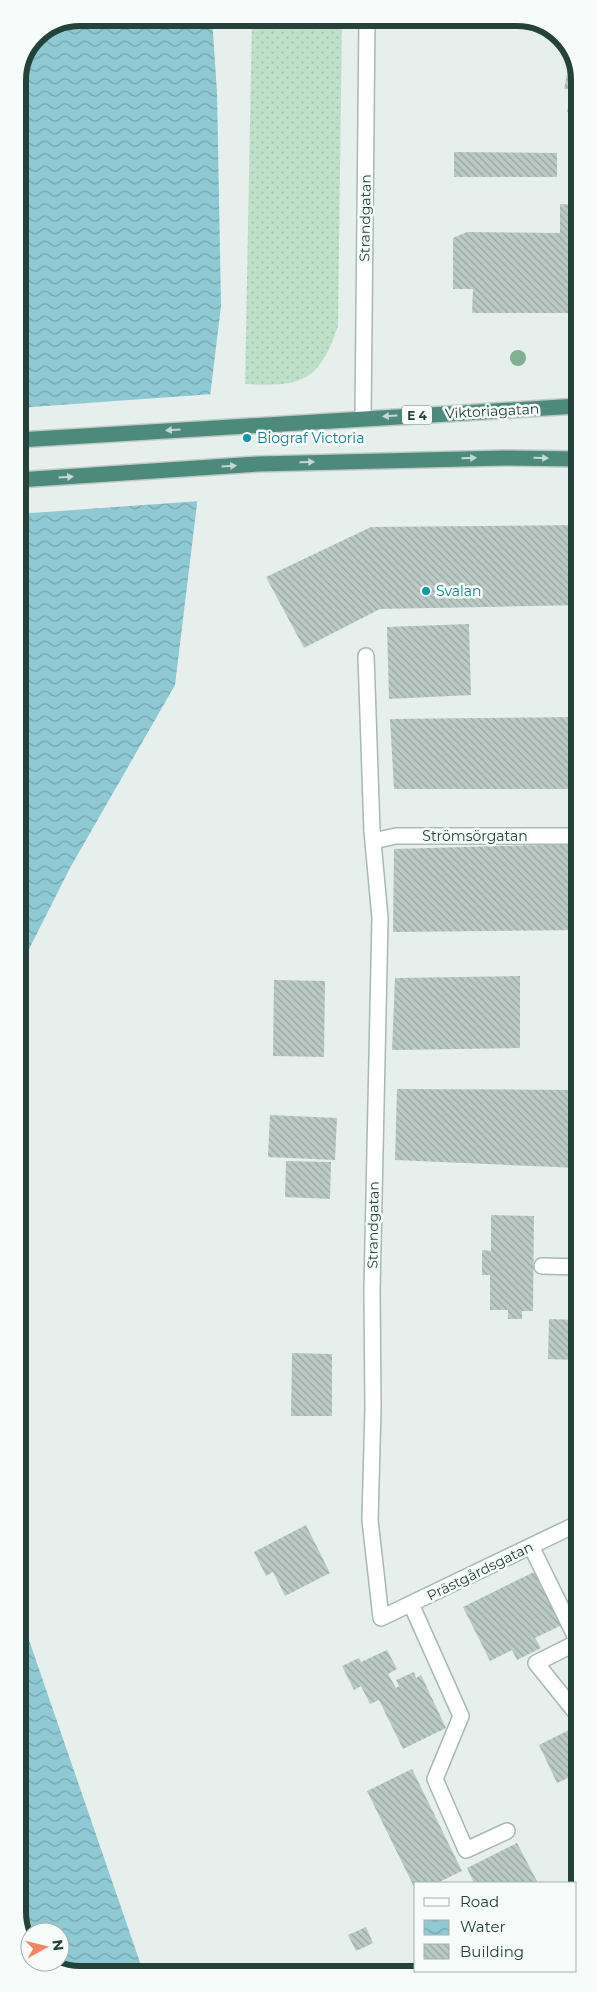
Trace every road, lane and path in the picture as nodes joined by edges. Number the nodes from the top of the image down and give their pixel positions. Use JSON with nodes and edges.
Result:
{"nodes":[{"id":1,"x":366,"y":26,"type":"edge"},
{"id":2,"x":571,"y":406,"type":"edge"},
{"id":3,"x":363,"y":418,"type":"junction"},
{"id":4,"x":26,"y":439,"type":"edge"},
{"id":5,"x":571,"y":459,"type":"edge"},
{"id":6,"x":26,"y":479,"type":"edge"},
{"id":7,"x":366,"y":656,"type":"dead end"},
{"id":8,"x":372,"y":836,"type":"junction"},
{"id":9,"x":571,"y":836,"type":"edge"},
{"id":10,"x":542,"y":1266,"type":"dead end"},
{"id":11,"x":571,"y":1267,"type":"edge"},
{"id":12,"x":571,"y":1531,"type":"edge"},
{"id":13,"x":531,"y":1546,"type":"junction"},
{"id":14,"x":411,"y":1604,"type":"junction"},
{"id":15,"x":381,"y":1618,"type":"joint"},
{"id":16,"x":571,"y":1628,"type":"edge"},
{"id":17,"x":571,"y":1646,"type":"edge"},
{"id":18,"x":571,"y":1707,"type":"edge"},
{"id":19,"x":507,"y":1831,"type":"dead end"}],
"edges":[{"from":1,"to":3,"type":"street","name":"Strandgatan"},
{"from":2,"to":3,"type":"highway","name":"Viktoriagatan","number":"E 4","one_way":true},
{"from":3,"to":4,"type":"highway","name":"Viktoriagatan","number":"E 4","one_way":true},
{"from":6,"to":5,"type":"highway","one_way":true},
{"from":7,"to":8,"type":"street","name":"Strandgatan"},
{"from":8,"to":9,"type":"street","name":"Strömsörgatan"},
{"from":8,"to":15,"type":"street","name":"Strandgatan"},
{"from":10,"to":11,"type":"street"},
{"from":12,"to":13,"type":"street","name":"Prästgårdsgatan"},
{"from":13,"to":14,"type":"street","name":"Prästgårdsgatan"},
{"from":13,"to":16,"type":"street"},
{"from":14,"to":15,"type":"street","name":"Prästgårdsgatan"},
{"from":14,"to":19,"type":"street"},
{"from":17,"to":18,"type":"street"}]}
